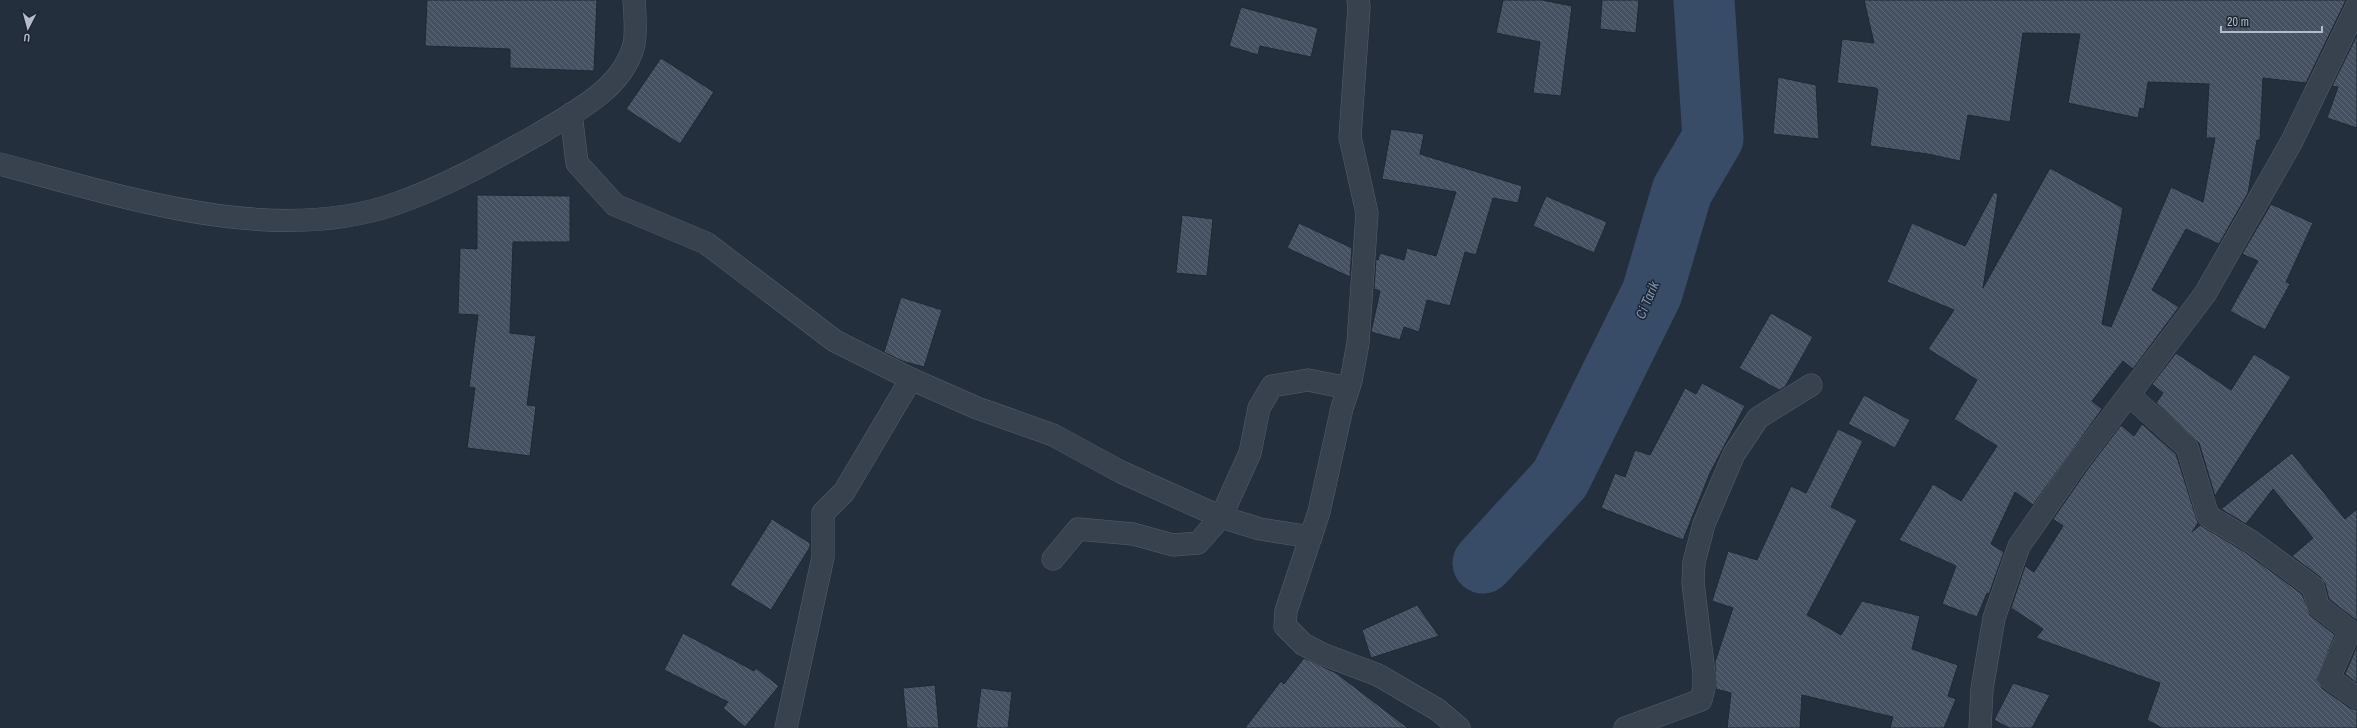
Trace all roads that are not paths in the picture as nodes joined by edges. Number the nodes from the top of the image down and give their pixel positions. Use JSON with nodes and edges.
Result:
{"nodes":[{"id":1,"x":634,"y":0,"type":"edge"},
{"id":2,"x":1358,"y":0,"type":"edge"},
{"id":3,"x":2357,"y":6,"type":"edge"},
{"id":4,"x":571,"y":114,"type":"junction"},
{"id":5,"x":0,"y":164,"type":"edge"},
{"id":6,"x":911,"y":379,"type":"junction"},
{"id":7,"x":1811,"y":385,"type":"dead end"},
{"id":8,"x":1348,"y":388,"type":"junction"},
{"id":9,"x":2129,"y":395,"type":"junction"},
{"id":10,"x":1222,"y":517,"type":"junction"},
{"id":11,"x":1311,"y":537,"type":"junction"},
{"id":12,"x":1053,"y":559,"type":"dead end"},
{"id":13,"x":2357,"y":698,"type":"edge"},
{"id":14,"x":786,"y":728,"type":"edge"},
{"id":15,"x":1459,"y":728,"type":"edge"},
{"id":16,"x":1625,"y":728,"type":"edge"},
{"id":17,"x":1980,"y":728,"type":"edge"}],
"edges":[{"from":1,"to":4,"type":"street"},
{"from":2,"to":8,"type":"street"},
{"from":3,"to":9,"type":"street"},
{"from":4,"to":5,"type":"street"},
{"from":4,"to":6,"type":"street"},
{"from":6,"to":10,"type":"street"},
{"from":6,"to":14,"type":"street"},
{"from":7,"to":16,"type":"street"},
{"from":8,"to":10,"type":"street"},
{"from":8,"to":11,"type":"street"},
{"from":9,"to":13,"type":"street"},
{"from":9,"to":17,"type":"street"},
{"from":10,"to":11,"type":"street"},
{"from":10,"to":12,"type":"street"},
{"from":11,"to":15,"type":"street"}]}
